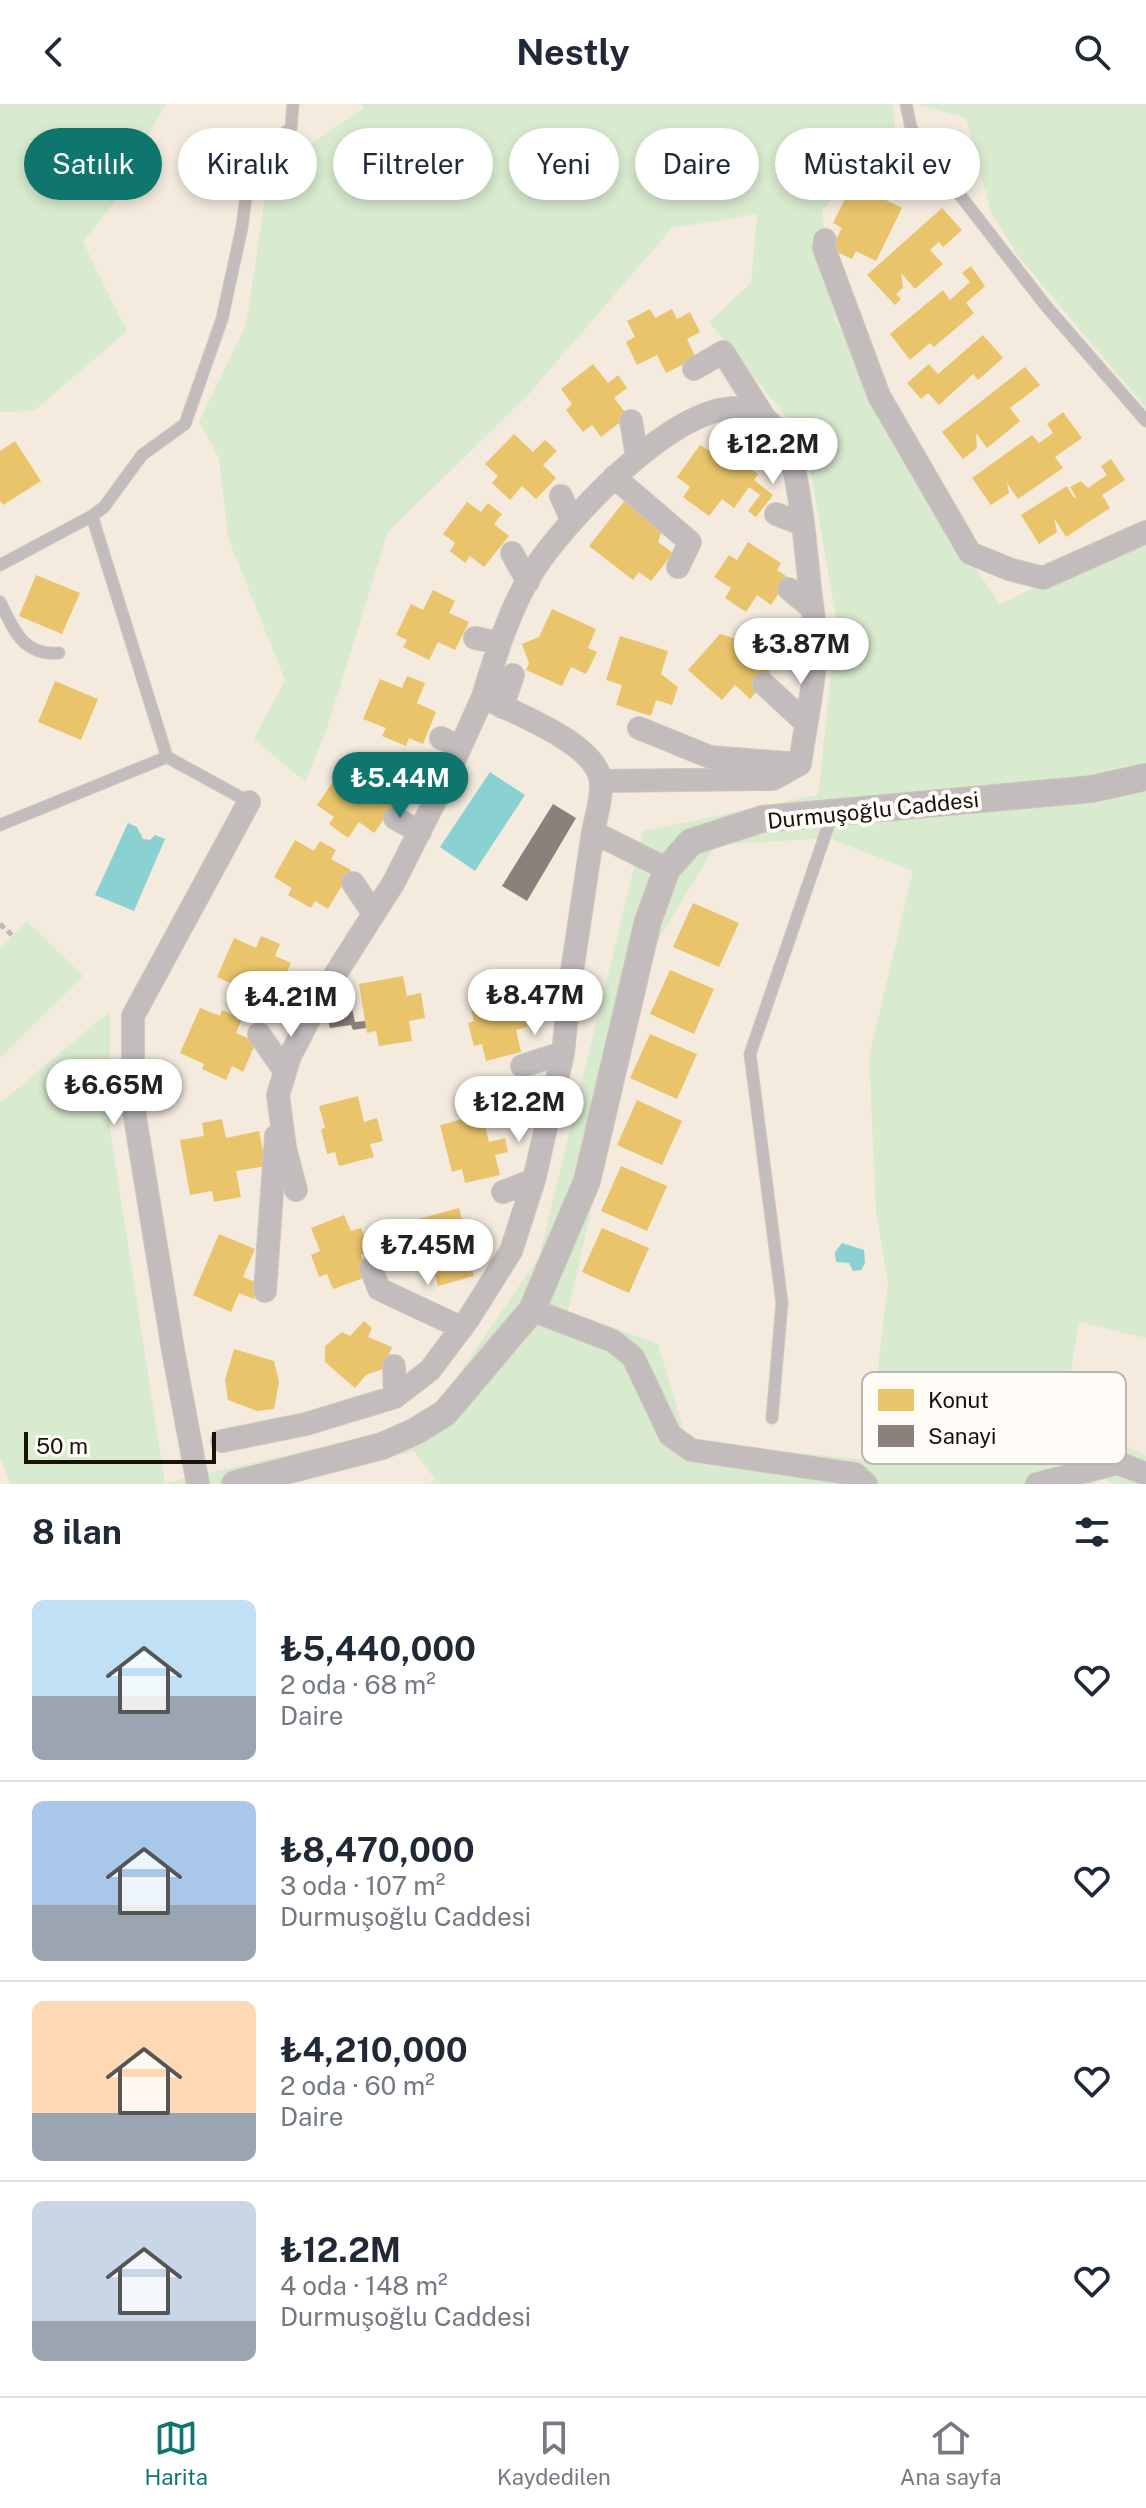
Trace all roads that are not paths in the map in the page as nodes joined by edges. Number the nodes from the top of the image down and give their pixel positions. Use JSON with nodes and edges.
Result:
{"nodes":[{"id":1,"x":293,"y":104,"type":"edge"},
{"id":2,"x":906,"y":104,"type":"edge"},
{"id":3,"x":825,"y":240,"type":"dead end"},
{"id":4,"x":694,"y":369,"type":"dead end"},
{"id":5,"x":764,"y":417,"type":"junction"},
{"id":6,"x":631,"y":421,"type":"dead end"},
{"id":7,"x":1146,"y":421,"type":"edge"},
{"id":8,"x":637,"y":457,"type":"junction"},
{"id":9,"x":614,"y":477,"type":"junction"},
{"id":10,"x":561,"y":496,"type":"dead end"},
{"id":11,"x":776,"y":514,"type":"dead end"},
{"id":12,"x":92,"y":516,"type":"junction"},
{"id":13,"x":572,"y":520,"type":"junction"},
{"id":14,"x":802,"y":524,"type":"junction"},
{"id":15,"x":1146,"y":532,"type":"edge"},
{"id":16,"x":512,"y":553,"type":"dead end"},
{"id":17,"x":0,"y":565,"type":"edge"},
{"id":18,"x":678,"y":567,"type":"dead end"},
{"id":19,"x":528,"y":582,"type":"junction"},
{"id":20,"x":789,"y":589,"type":"dead end"},
{"id":21,"x":0,"y":602,"type":"edge"},
{"id":22,"x":812,"y":608,"type":"junction"},
{"id":23,"x":475,"y":638,"type":"dead end"},
{"id":24,"x":499,"y":643,"type":"junction"},
{"id":25,"x":59,"y":653,"type":"dead end"},
{"id":26,"x":513,"y":675,"type":"dead end"},
{"id":27,"x":764,"y":684,"type":"dead end"},
{"id":28,"x":492,"y":702,"type":"junction"},
{"id":29,"x":806,"y":723,"type":"junction"},
{"id":30,"x":639,"y":728,"type":"dead end"},
{"id":31,"x":167,"y":757,"type":"junction"},
{"id":32,"x":800,"y":764,"type":"junction"},
{"id":33,"x":1146,"y":777,"type":"edge"},
{"id":34,"x":601,"y":781,"type":"junction"},
{"id":35,"x":249,"y":802,"type":"joint"},
{"id":36,"x":832,"y":813,"type":"junction"},
{"id":37,"x":395,"y":818,"type":"dead end"},
{"id":38,"x":0,"y":825,"type":"edge"},
{"id":39,"x":420,"y":832,"type":"junction"},
{"id":40,"x":593,"y":832,"type":"junction"},
{"id":41,"x":667,"y":869,"type":"junction"},
{"id":42,"x":353,"y":883,"type":"dead end"},
{"id":43,"x":374,"y":914,"type":"junction"},
{"id":44,"x":300,"y":983,"type":"dead end"},
{"id":45,"x":328,"y":998,"type":"junction"},
{"id":46,"x":259,"y":1034,"type":"dead end"},
{"id":47,"x":563,"y":1053,"type":"junction"},
{"id":48,"x":522,"y":1066,"type":"dead end"},
{"id":49,"x":285,"y":1071,"type":"junction"},
{"id":50,"x":278,"y":1095,"type":"junction"},
{"id":51,"x":534,"y":1180,"type":"junction"},
{"id":52,"x":296,"y":1190,"type":"dead end"},
{"id":53,"x":503,"y":1192,"type":"dead end"},
{"id":54,"x":371,"y":1268,"type":"dead end"},
{"id":55,"x":265,"y":1291,"type":"dead end"},
{"id":56,"x":532,"y":1310,"type":"junction"},
{"id":57,"x":462,"y":1328,"type":"junction"},
{"id":58,"x":394,"y":1366,"type":"dead end"},
{"id":59,"x":395,"y":1397,"type":"junction"},
{"id":60,"x":772,"y":1418,"type":"dead end"},
{"id":61,"x":222,"y":1441,"type":"dead end"},
{"id":62,"x":1114,"y":1464,"type":"edge"},
{"id":63,"x":1121,"y":1464,"type":"edge"},
{"id":64,"x":1146,"y":1474,"type":"edge"},
{"id":65,"x":198,"y":1484,"type":"edge"},
{"id":66,"x":235,"y":1484,"type":"edge"},
{"id":67,"x":866,"y":1484,"type":"edge"},
{"id":68,"x":1037,"y":1484,"type":"edge"}],
"edges":[{"from":1,"to":12,"type":"lane"},
{"from":2,"to":7,"type":"lane"},
{"from":3,"to":15,"type":"street"},
{"from":4,"to":5,"type":"street"},
{"from":5,"to":8,"type":"street"},
{"from":5,"to":14,"type":"street"},
{"from":6,"to":8,"type":"street"},
{"from":8,"to":9,"type":"street"},
{"from":9,"to":13,"type":"street"},
{"from":9,"to":18,"type":"street"},
{"from":10,"to":13,"type":"street"},
{"from":11,"to":14,"type":"street"},
{"from":12,"to":17,"type":"lane"},
{"from":12,"to":31,"type":"lane"},
{"from":13,"to":19,"type":"street"},
{"from":14,"to":22,"type":"street"},
{"from":16,"to":19,"type":"street"},
{"from":19,"to":24,"type":"street"},
{"from":20,"to":22,"type":"street"},
{"from":21,"to":25,"type":"lane"},
{"from":22,"to":29,"type":"street"},
{"from":23,"to":24,"type":"street"},
{"from":24,"to":28,"type":"street"},
{"from":26,"to":28,"type":"street"},
{"from":27,"to":29,"type":"street"},
{"from":28,"to":34,"type":"street"},
{"from":28,"to":39,"type":"street"},
{"from":29,"to":32,"type":"street"},
{"from":30,"to":32,"type":"street"},
{"from":31,"to":35,"type":"lane"},
{"from":31,"to":38,"type":"lane"},
{"from":32,"to":34,"type":"street"},
{"from":33,"to":36,"type":"street","name":"Durmuşoğlu Caddesi"},
{"from":34,"to":40,"type":"street"},
{"from":35,"to":65,"type":"street"},
{"from":36,"to":41,"type":"street","name":"Durmuşoğlu Caddesi"},
{"from":36,"to":60,"type":"lane"},
{"from":37,"to":39,"type":"street"},
{"from":39,"to":43,"type":"street"},
{"from":40,"to":41,"type":"street"},
{"from":40,"to":47,"type":"street"},
{"from":41,"to":56,"type":"street","name":"Durmuşoğlu Caddesi"},
{"from":42,"to":43,"type":"street"},
{"from":43,"to":45,"type":"street"},
{"from":44,"to":45,"type":"street"},
{"from":45,"to":49,"type":"street"},
{"from":46,"to":49,"type":"street"},
{"from":47,"to":48,"type":"street"},
{"from":47,"to":51,"type":"street"},
{"from":49,"to":50,"type":"street"},
{"from":50,"to":52,"type":"street"},
{"from":50,"to":55,"type":"street"},
{"from":51,"to":53,"type":"street"},
{"from":51,"to":57,"type":"street"},
{"from":54,"to":57,"type":"street"},
{"from":56,"to":66,"type":"street","name":"Durmuşoğlu Caddesi"},
{"from":56,"to":67,"type":"street"},
{"from":57,"to":59,"type":"street"},
{"from":58,"to":59,"type":"street"},
{"from":59,"to":61,"type":"street"},
{"from":62,"to":68,"type":"street"},
{"from":63,"to":64,"type":"street"}]}
